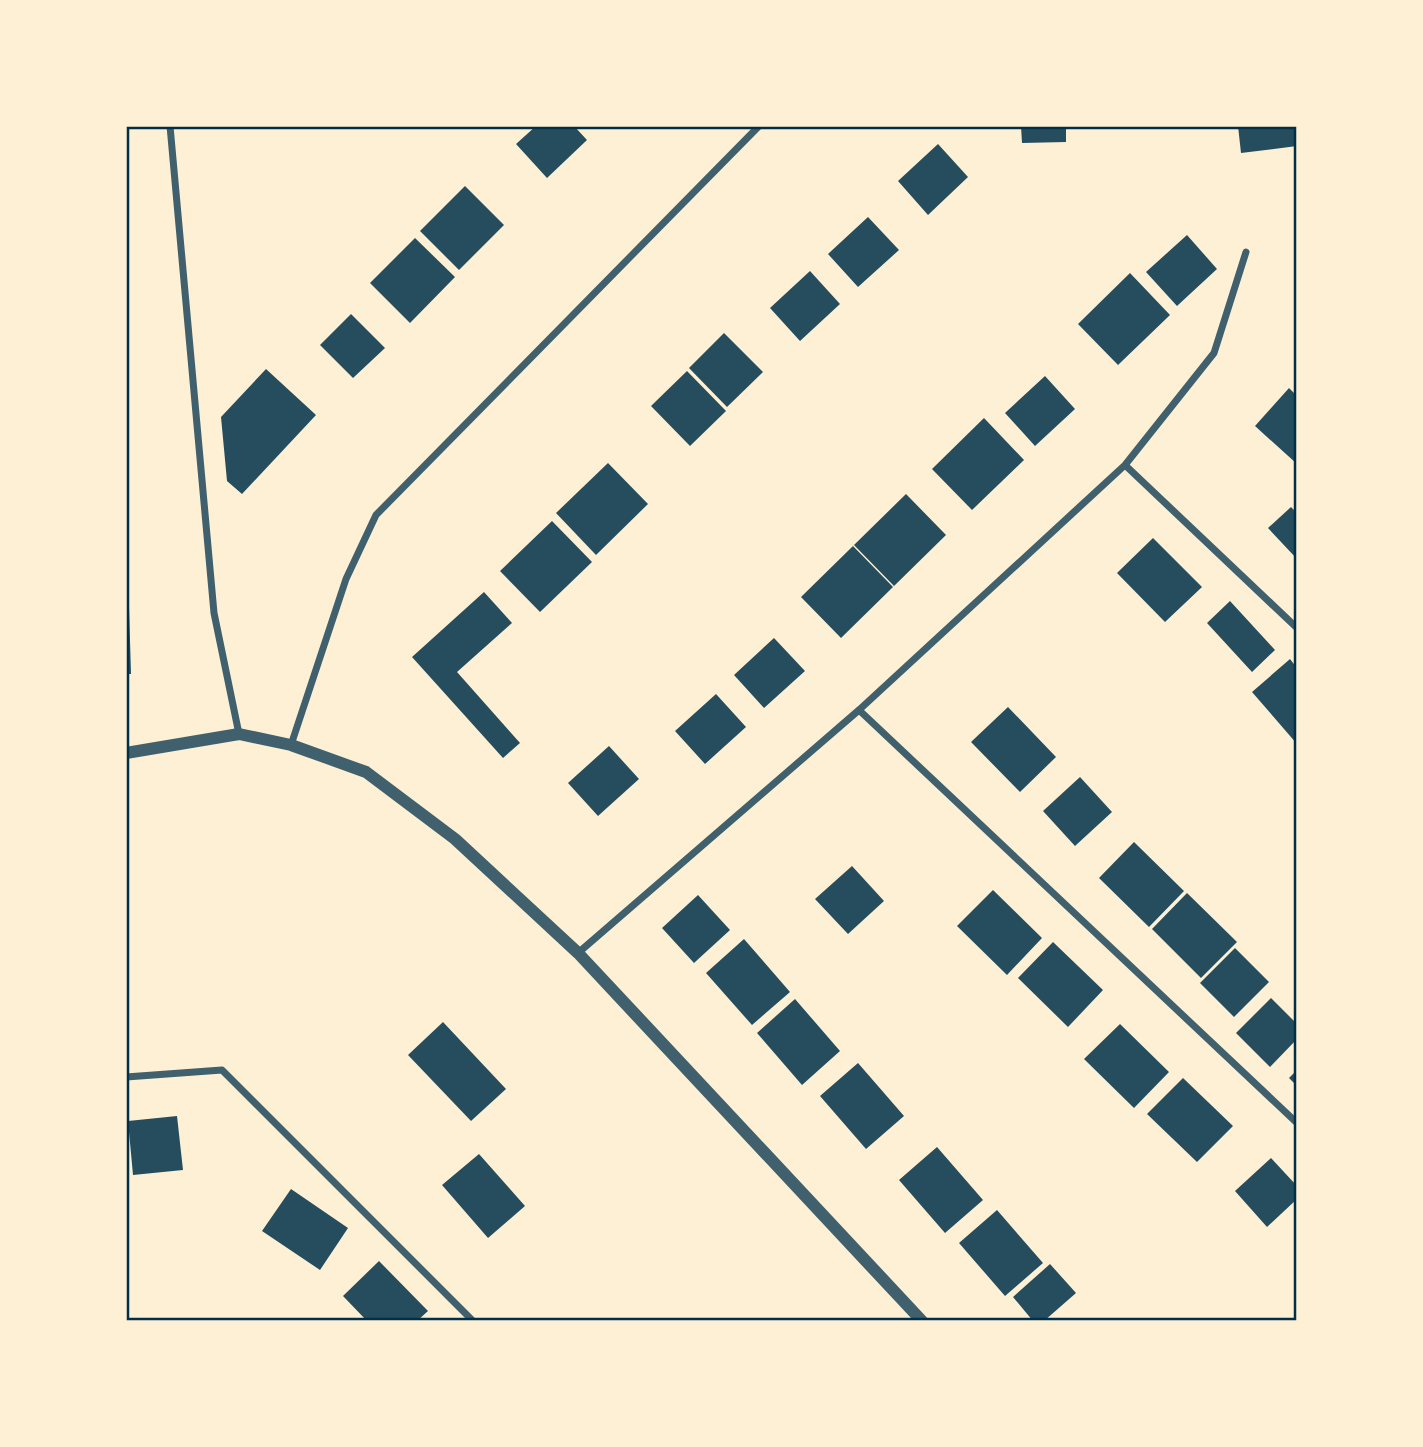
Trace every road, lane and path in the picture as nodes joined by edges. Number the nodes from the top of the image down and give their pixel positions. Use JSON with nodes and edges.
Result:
{"nodes":[{"id":1,"x":170,"y":126,"type":"edge"},
{"id":2,"x":759,"y":126,"type":"edge"},
{"id":3,"x":1246,"y":252,"type":"dead end"},
{"id":4,"x":1125,"y":465,"type":"junction"},
{"id":5,"x":1297,"y":628,"type":"edge"},
{"id":6,"x":859,"y":710,"type":"junction"},
{"id":7,"x":239,"y":734,"type":"junction"},
{"id":8,"x":291,"y":745,"type":"junction"},
{"id":9,"x":126,"y":753,"type":"edge"},
{"id":10,"x":578,"y":953,"type":"junction"},
{"id":11,"x":126,"y":1077,"type":"edge"},
{"id":12,"x":1297,"y":1123,"type":"edge"},
{"id":13,"x":473,"y":1321,"type":"edge"},
{"id":14,"x":922,"y":1321,"type":"edge"}],
"edges":[{"from":1,"to":7,"type":"street"},
{"from":2,"to":8,"type":"street"},
{"from":3,"to":4,"type":"street"},
{"from":4,"to":5,"type":"street"},
{"from":4,"to":6,"type":"street"},
{"from":6,"to":10,"type":"street"},
{"from":6,"to":12,"type":"street"},
{"from":7,"to":8,"type":"street"},
{"from":7,"to":9,"type":"street"},
{"from":8,"to":10,"type":"street"},
{"from":10,"to":14,"type":"street"},
{"from":11,"to":13,"type":"street"}]}
